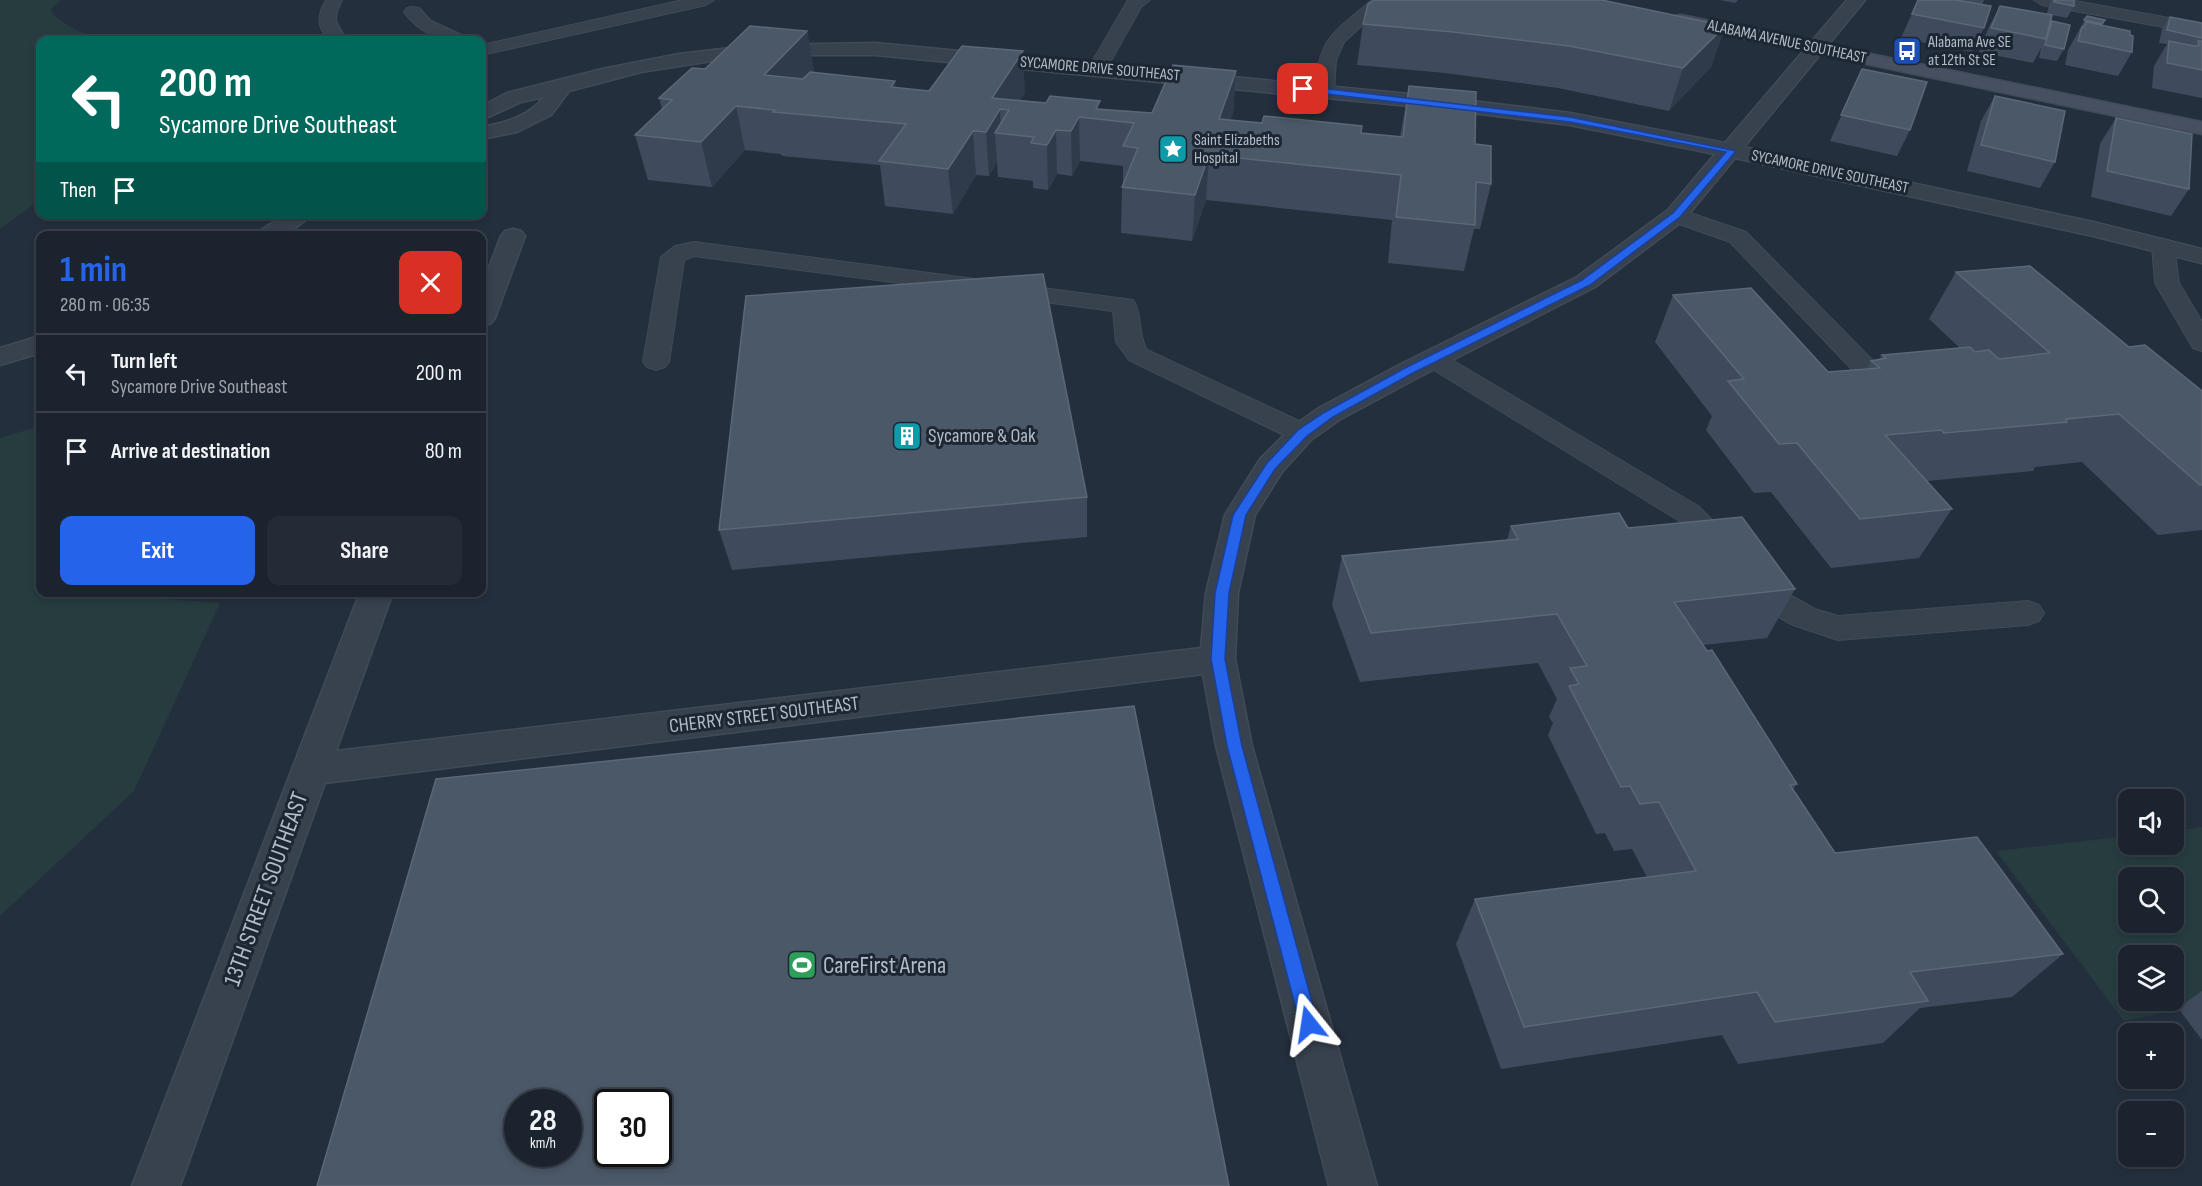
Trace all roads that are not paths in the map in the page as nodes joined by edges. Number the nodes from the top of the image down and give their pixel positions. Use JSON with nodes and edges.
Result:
{"nodes":[{"id":1,"x":334,"y":0,"type":"edge"},
{"id":2,"x":706,"y":0,"type":"edge"},
{"id":3,"x":1142,"y":0,"type":"edge"},
{"id":4,"x":1382,"y":0,"type":"edge"},
{"id":5,"x":1856,"y":0,"type":"edge"},
{"id":6,"x":2042,"y":0,"type":"edge"},
{"id":7,"x":2131,"y":8,"type":"edge"},
{"id":8,"x":413,"y":12,"type":"dead end"},
{"id":9,"x":1664,"y":16,"type":"edge"},
{"id":10,"x":2202,"y":29,"type":"edge"},
{"id":11,"x":333,"y":36,"type":"edge"},
{"id":12,"x":449,"y":36,"type":"edge"},
{"id":13,"x":1817,"y":48,"type":"junction"},
{"id":14,"x":486,"y":49,"type":"edge"},
{"id":15,"x":1097,"y":69,"type":"junction"},
{"id":16,"x":562,"y":86,"type":"junction"},
{"id":17,"x":1324,"y":91,"type":"junction"},
{"id":18,"x":486,"y":112,"type":"edge"},
{"id":19,"x":2202,"y":128,"type":"edge"},
{"id":20,"x":486,"y":132,"type":"edge"},
{"id":21,"x":1732,"y":151,"type":"junction"},
{"id":22,"x":1676,"y":215,"type":"junction"},
{"id":23,"x":294,"y":219,"type":"edge"},
{"id":24,"x":276,"y":231,"type":"edge"},
{"id":25,"x":513,"y":236,"type":"dead end"},
{"id":26,"x":2163,"y":246,"type":"junction"},
{"id":27,"x":2202,"y":256,"type":"edge"},
{"id":28,"x":486,"y":307,"type":"edge"},
{"id":29,"x":2202,"y":344,"type":"edge"},
{"id":30,"x":36,"y":345,"type":"edge"},
{"id":31,"x":0,"y":357,"type":"edge"},
{"id":32,"x":1433,"y":359,"type":"junction"},
{"id":33,"x":656,"y":362,"type":"dead end"},
{"id":34,"x":1875,"y":378,"type":"edge"},
{"id":35,"x":1302,"y":433,"type":"junction"},
{"id":36,"x":375,"y":597,"type":"edge"},
{"id":37,"x":2028,"y":613,"type":"dead end"},
{"id":38,"x":1218,"y":659,"type":"junction"},
{"id":39,"x":309,"y":770,"type":"junction"},
{"id":40,"x":156,"y":1186,"type":"edge"},
{"id":41,"x":1353,"y":1186,"type":"edge"}],
"edges":[{"from":1,"to":11,"type":"lane"},
{"from":2,"to":14,"type":"lane"},
{"from":3,"to":15,"type":"lane"},
{"from":4,"to":17,"type":"lane"},
{"from":5,"to":13,"type":"street"},
{"from":6,"to":7,"type":"lane"},
{"from":7,"to":10,"type":"lane"},
{"from":8,"to":12,"type":"lane"},
{"from":9,"to":13,"type":"main road","name":"ALABAMA AVENUE SOUTHEAST"},
{"from":13,"to":19,"type":"main road","name":"ALABAMA AVENUE SOUTHEAST"},
{"from":13,"to":21,"type":"street"},
{"from":15,"to":16,"type":"street","name":"SYCAMORE DRIVE SOUTHEAST"},
{"from":15,"to":17,"type":"street","name":"SYCAMORE DRIVE SOUTHEAST"},
{"from":16,"to":18,"type":"street","name":"SYCAMORE DRIVE SOUTHEAST"},
{"from":16,"to":20,"type":"street"},
{"from":17,"to":21,"type":"street","name":"SYCAMORE DRIVE SOUTHEAST"},
{"from":21,"to":22,"type":"street"},
{"from":21,"to":26,"type":"street","name":"SYCAMORE DRIVE SOUTHEAST"},
{"from":22,"to":32,"type":"street"},
{"from":22,"to":34,"type":"lane"},
{"from":23,"to":24,"type":"street"},
{"from":25,"to":28,"type":"street"},
{"from":26,"to":27,"type":"street","name":"SYCAMORE DRIVE SOUTHEAST"},
{"from":26,"to":29,"type":"lane"},
{"from":30,"to":31,"type":"street"},
{"from":32,"to":35,"type":"street"},
{"from":32,"to":37,"type":"lane"},
{"from":33,"to":35,"type":"lane"},
{"from":35,"to":38,"type":"street"},
{"from":36,"to":39,"type":"street","name":"13TH STREET SOUTHEAST"},
{"from":38,"to":39,"type":"street","name":"CHERRY STREET SOUTHEAST"},
{"from":38,"to":41,"type":"street"},
{"from":39,"to":40,"type":"street","name":"13TH STREET SOUTHEAST"}]}
